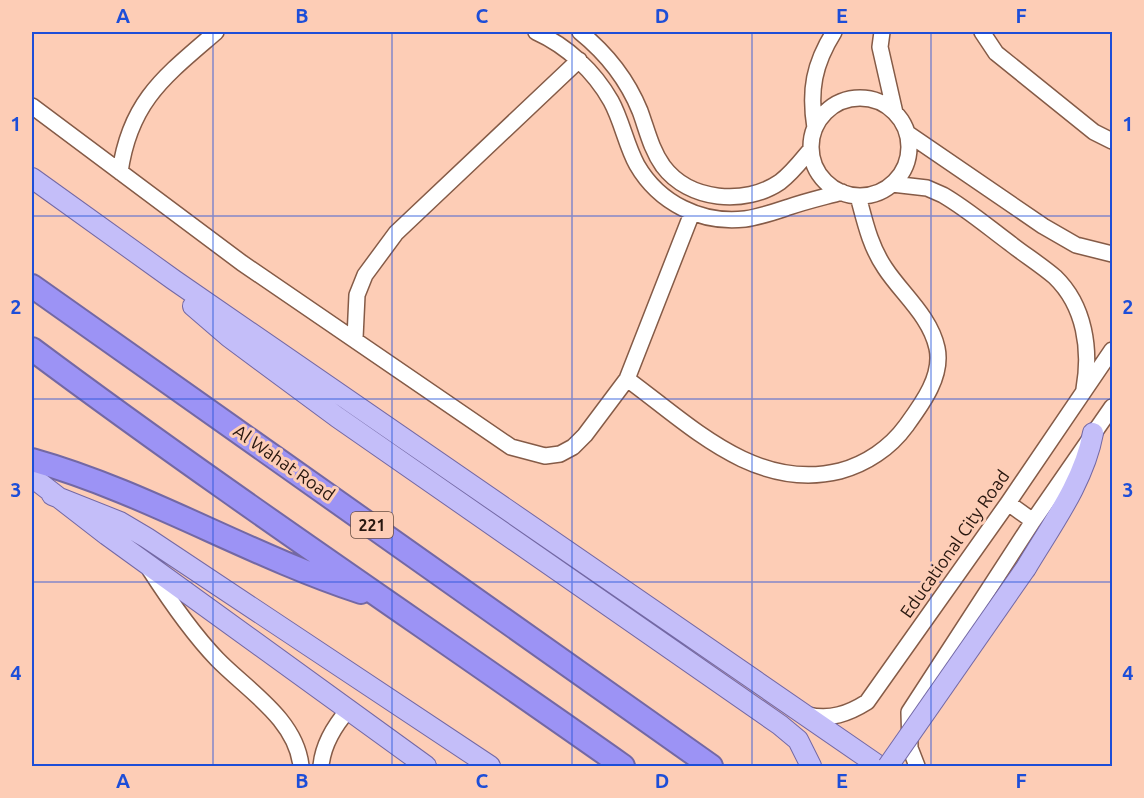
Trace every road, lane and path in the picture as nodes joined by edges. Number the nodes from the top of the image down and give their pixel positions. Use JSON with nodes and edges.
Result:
{"nodes":[{"id":1,"x":216,"y":32,"type":"edge"},
{"id":2,"x":536,"y":32,"type":"edge"},
{"id":3,"x":580,"y":32,"type":"edge"},
{"id":4,"x":834,"y":32,"type":"edge"},
{"id":5,"x":882,"y":32,"type":"edge"},
{"id":6,"x":982,"y":32,"type":"edge"},
{"id":7,"x":579,"y":60,"type":"junction"},
{"id":8,"x":32,"y":106,"type":"edge"},
{"id":9,"x":895,"y":113,"type":"junction"},
{"id":10,"x":815,"y":128,"type":"junction"},
{"id":11,"x":907,"y":133,"type":"junction"},
{"id":12,"x":1113,"y":141,"type":"edge"},
{"id":13,"x":811,"y":149,"type":"junction"},
{"id":14,"x":655,"y":154,"type":"junction"},
{"id":15,"x":637,"y":164,"type":"junction"},
{"id":16,"x":120,"y":172,"type":"junction"},
{"id":17,"x":32,"y":177,"type":"edge"},
{"id":18,"x":892,"y":184,"type":"junction"},
{"id":19,"x":842,"y":192,"type":"junction"},
{"id":20,"x":858,"y":196,"type":"junction"},
{"id":21,"x":692,"y":213,"type":"junction"},
{"id":22,"x":1113,"y":254,"type":"edge"},
{"id":23,"x":174,"y":280,"type":"junction"},
{"id":24,"x":32,"y":286,"type":"edge"},
{"id":25,"x":355,"y":338,"type":"junction"},
{"id":26,"x":32,"y":349,"type":"edge"},
{"id":27,"x":1113,"y":351,"type":"edge"},
{"id":28,"x":627,"y":379,"type":"junction"},
{"id":29,"x":1083,"y":393,"type":"junction"},
{"id":30,"x":1113,"y":407,"type":"edge"},
{"id":31,"x":1093,"y":433,"type":"junction"},
{"id":32,"x":32,"y":460,"type":"edge"},
{"id":33,"x":32,"y":477,"type":"edge"},
{"id":34,"x":52,"y":495,"type":"junction"},
{"id":35,"x":1008,"y":503,"type":"junction"},
{"id":36,"x":1033,"y":521,"type":"junction"},
{"id":37,"x":147,"y":564,"type":"junction"},
{"id":38,"x":386,"y":598,"type":"junction"},
{"id":39,"x":349,"y":709,"type":"junction"},
{"id":40,"x":801,"y":714,"type":"junction"},
{"id":41,"x":301,"y":766,"type":"edge"},
{"id":42,"x":321,"y":766,"type":"edge"},
{"id":43,"x":426,"y":766,"type":"edge"},
{"id":44,"x":490,"y":766,"type":"edge"},
{"id":45,"x":623,"y":766,"type":"edge"},
{"id":46,"x":711,"y":766,"type":"edge"},
{"id":47,"x":811,"y":766,"type":"edge"},
{"id":48,"x":879,"y":766,"type":"edge"},
{"id":49,"x":888,"y":766,"type":"edge"},
{"id":50,"x":917,"y":766,"type":"edge"}],
"edges":[{"from":1,"to":16,"type":"street"},
{"from":2,"to":7,"type":"street"},
{"from":3,"to":14,"type":"street"},
{"from":4,"to":10,"type":"street"},
{"from":5,"to":9,"type":"street"},
{"from":6,"to":12,"type":"street"},
{"from":7,"to":15,"type":"street"},
{"from":7,"to":25,"type":"street"},
{"from":8,"to":16,"type":"street"},
{"from":9,"to":10,"type":"street"},
{"from":9,"to":11,"type":"street"},
{"from":10,"to":13,"type":"street"},
{"from":11,"to":18,"type":"street"},
{"from":11,"to":22,"type":"street"},
{"from":13,"to":14,"type":"street"},
{"from":13,"to":19,"type":"street"},
{"from":14,"to":15,"type":"street"},
{"from":15,"to":21,"type":"street"},
{"from":16,"to":25,"type":"street"},
{"from":17,"to":23,"type":"main road"},
{"from":18,"to":20,"type":"street"},
{"from":18,"to":29,"type":"street"},
{"from":19,"to":20,"type":"street"},
{"from":19,"to":21,"type":"street"},
{"from":20,"to":28,"type":"street"},
{"from":21,"to":28,"type":"street"},
{"from":23,"to":40,"type":"main road"},
{"from":23,"to":47,"type":"main road"},
{"from":24,"to":46,"type":"highway","name":"Al Wahat Road","number":"221"},
{"from":25,"to":28,"type":"street"},
{"from":26,"to":38,"type":"highway"},
{"from":27,"to":29,"type":"street","name":"Educational City Road"},
{"from":29,"to":35,"type":"street","name":"Educational City Road"},
{"from":30,"to":31,"type":"street"},
{"from":31,"to":36,"type":"street"},
{"from":31,"to":49,"type":"main road","bridge":true},
{"from":32,"to":38,"type":"highway"},
{"from":33,"to":34,"type":"main road"},
{"from":34,"to":37,"type":"main road"},
{"from":34,"to":44,"type":"main road"},
{"from":35,"to":36,"type":"street"},
{"from":35,"to":40,"type":"street","name":"Educational City Road"},
{"from":36,"to":50,"type":"street"},
{"from":37,"to":39,"type":"main road"},
{"from":37,"to":41,"type":"street"},
{"from":38,"to":45,"type":"highway"},
{"from":39,"to":42,"type":"street"},
{"from":39,"to":43,"type":"main road"},
{"from":40,"to":48,"type":"main road"}]}
